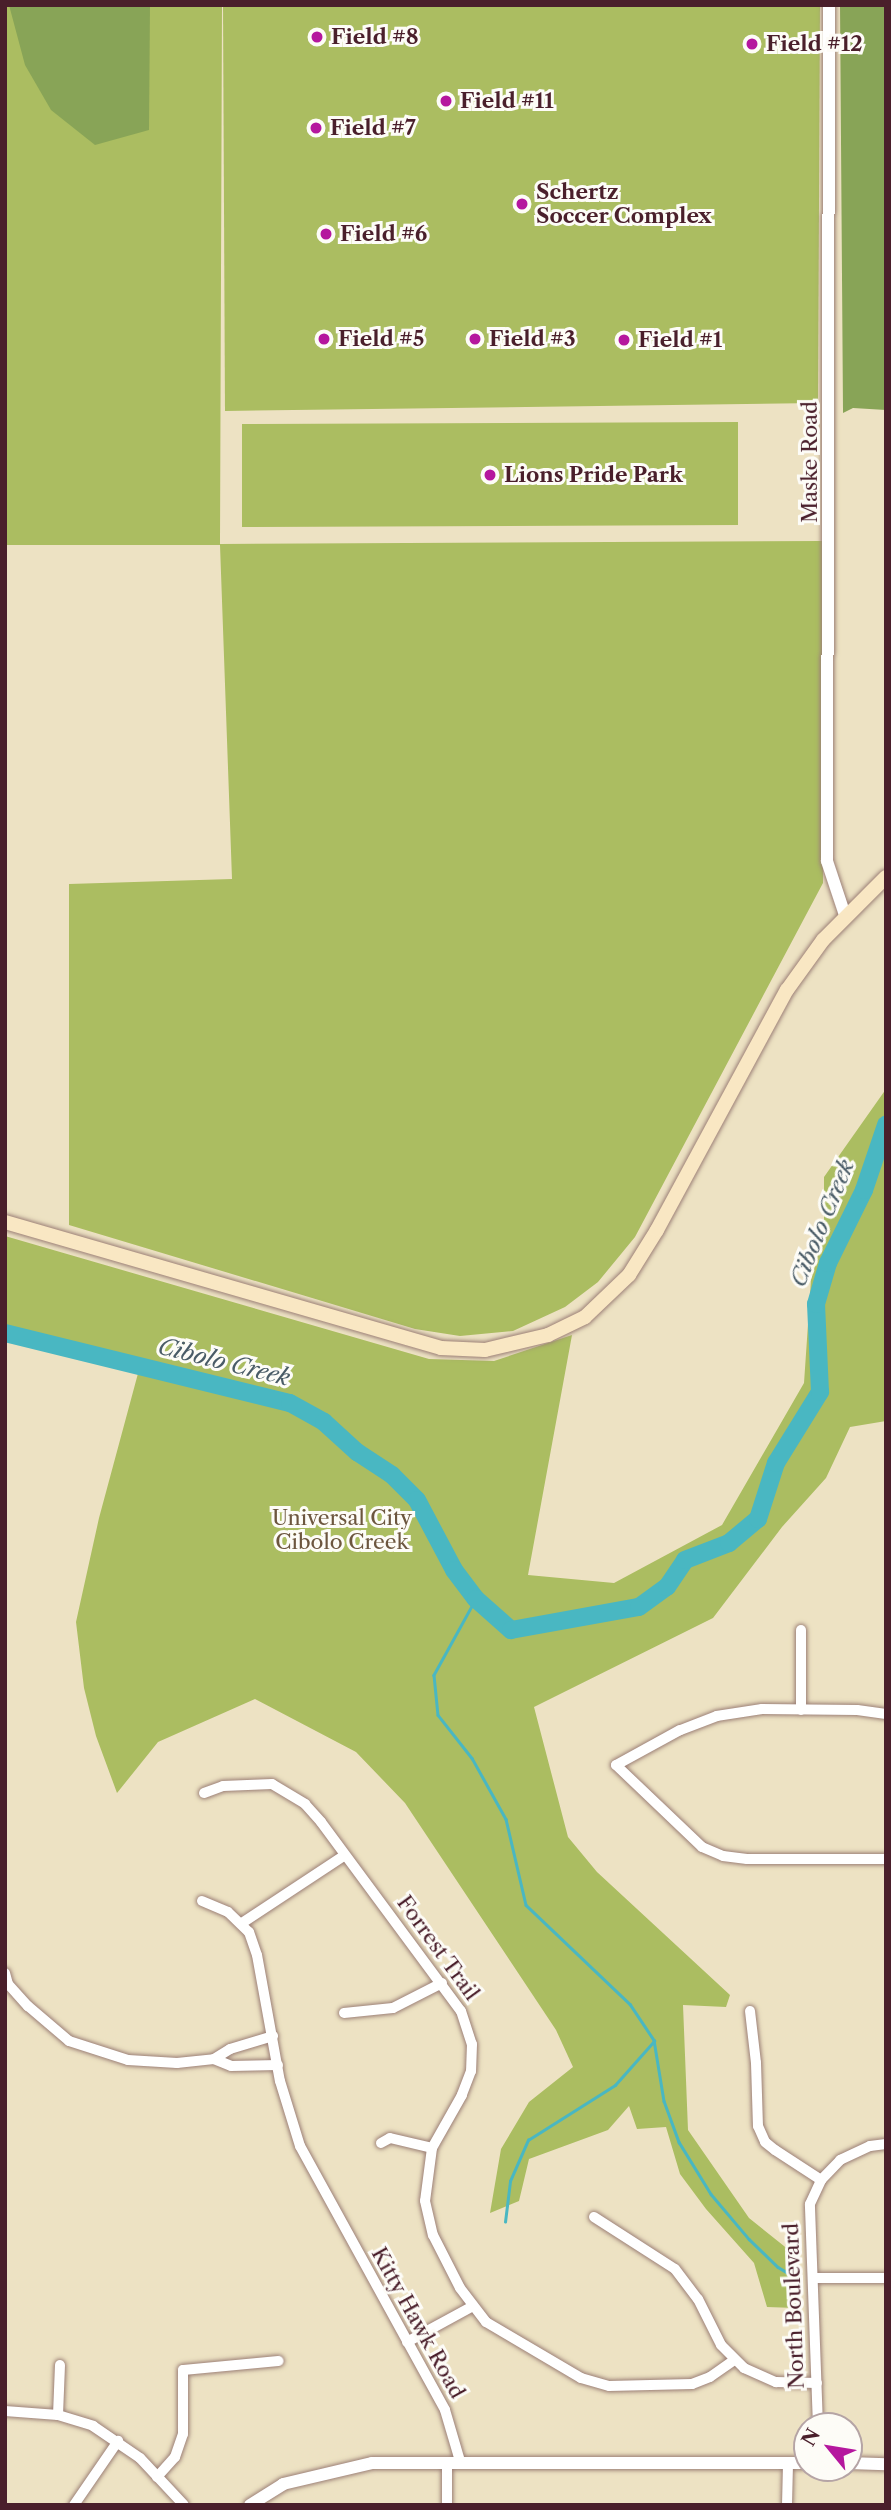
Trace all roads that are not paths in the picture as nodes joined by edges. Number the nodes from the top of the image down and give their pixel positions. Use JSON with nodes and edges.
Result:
{"nodes":[{"id":1,"x":829,"y":5,"type":"edge"},
{"id":2,"x":886,"y":877,"type":"edge"},
{"id":3,"x":845,"y":915,"type":"junction"},
{"id":4,"x":5,"y":1222,"type":"edge"},
{"id":5,"x":801,"y":1630,"type":"dead end"},
{"id":6,"x":801,"y":1710,"type":"junction"},
{"id":7,"x":886,"y":1714,"type":"edge"},
{"id":8,"x":204,"y":1793,"type":"dead end"},
{"id":9,"x":345,"y":1855,"type":"junction"},
{"id":10,"x":886,"y":1859,"type":"edge"},
{"id":11,"x":202,"y":1901,"type":"dead end"},
{"id":12,"x":242,"y":1923,"type":"junction"},
{"id":13,"x":6,"y":1981,"type":"edge"},
{"id":14,"x":442,"y":1983,"type":"junction"},
{"id":15,"x":750,"y":2011,"type":"dead end"},
{"id":16,"x":344,"y":2012,"type":"dead end"},
{"id":17,"x":273,"y":2036,"type":"junction"},
{"id":18,"x":214,"y":2059,"type":"junction"},
{"id":19,"x":278,"y":2065,"type":"junction"},
{"id":20,"x":381,"y":2143,"type":"dead end"},
{"id":21,"x":886,"y":2144,"type":"edge"},
{"id":22,"x":432,"y":2148,"type":"junction"},
{"id":23,"x":821,"y":2180,"type":"junction"},
{"id":24,"x":594,"y":2217,"type":"dead end"},
{"id":25,"x":813,"y":2278,"type":"junction"},
{"id":26,"x":886,"y":2278,"type":"edge"},
{"id":27,"x":473,"y":2306,"type":"junction"},
{"id":28,"x":407,"y":2342,"type":"junction"},
{"id":29,"x":734,"y":2360,"type":"junction"},
{"id":30,"x":279,"y":2361,"type":"dead end"},
{"id":31,"x":60,"y":2365,"type":"dead end"},
{"id":32,"x":817,"y":2383,"type":"junction"},
{"id":33,"x":5,"y":2412,"type":"edge"},
{"id":34,"x":818,"y":2412,"type":"edge"},
{"id":35,"x":58,"y":2416,"type":"junction"},
{"id":36,"x":118,"y":2441,"type":"junction"},
{"id":37,"x":454,"y":2461,"type":"junction"},
{"id":38,"x":788,"y":2463,"type":"junction"},
{"id":39,"x":793,"y":2463,"type":"edge"},
{"id":40,"x":863,"y":2463,"type":"edge"},
{"id":41,"x":886,"y":2464,"type":"edge"},
{"id":42,"x":157,"y":2477,"type":"junction"},
{"id":43,"x":74,"y":2505,"type":"edge"},
{"id":44,"x":184,"y":2505,"type":"edge"},
{"id":45,"x":250,"y":2505,"type":"edge"},
{"id":46,"x":447,"y":2505,"type":"edge"},
{"id":47,"x":788,"y":2505,"type":"edge"}],
"edges":[{"from":1,"to":3,"type":"street","name":"Maske Road"},
{"from":2,"to":3,"type":"main road"},
{"from":3,"to":4,"type":"main road"},
{"from":5,"to":6,"type":"street"},
{"from":6,"to":7,"type":"street"},
{"from":6,"to":10,"type":"street"},
{"from":8,"to":9,"type":"street","name":"Forrest Trail"},
{"from":9,"to":12,"type":"street"},
{"from":9,"to":14,"type":"street","name":"Forrest Trail"},
{"from":11,"to":12,"type":"street"},
{"from":12,"to":17,"type":"street","name":"Kitty Hawk Road"},
{"from":13,"to":18,"type":"street"},
{"from":14,"to":16,"type":"street"},
{"from":14,"to":22,"type":"street","name":"Forrest Trail"},
{"from":15,"to":23,"type":"street"},
{"from":17,"to":18,"type":"street"},
{"from":17,"to":19,"type":"street","name":"Kitty Hawk Road"},
{"from":18,"to":19,"type":"street"},
{"from":19,"to":28,"type":"street","name":"Kitty Hawk Road"},
{"from":20,"to":22,"type":"street"},
{"from":21,"to":23,"type":"street","name":"North Boulevard"},
{"from":22,"to":27,"type":"street","name":"Forrest Trail"},
{"from":23,"to":25,"type":"street","name":"North Boulevard"},
{"from":24,"to":29,"type":"street"},
{"from":25,"to":26,"type":"street"},
{"from":25,"to":32,"type":"street","name":"North Boulevard"},
{"from":27,"to":28,"type":"street"},
{"from":27,"to":29,"type":"street","name":"Forrest Trail"},
{"from":28,"to":37,"type":"street","name":"Kitty Hawk Road"},
{"from":29,"to":32,"type":"street"},
{"from":30,"to":42,"type":"street"},
{"from":31,"to":35,"type":"street"},
{"from":32,"to":34,"type":"street","name":"North Boulevard"},
{"from":33,"to":35,"type":"street"},
{"from":35,"to":36,"type":"street"},
{"from":36,"to":42,"type":"street"},
{"from":36,"to":43,"type":"street"},
{"from":37,"to":38,"type":"street"},
{"from":37,"to":45,"type":"street"},
{"from":37,"to":46,"type":"street","name":"Kitty Hawk Road"},
{"from":38,"to":39,"type":"street"},
{"from":38,"to":47,"type":"street"},
{"from":40,"to":41,"type":"street"},
{"from":42,"to":44,"type":"street"}]}
